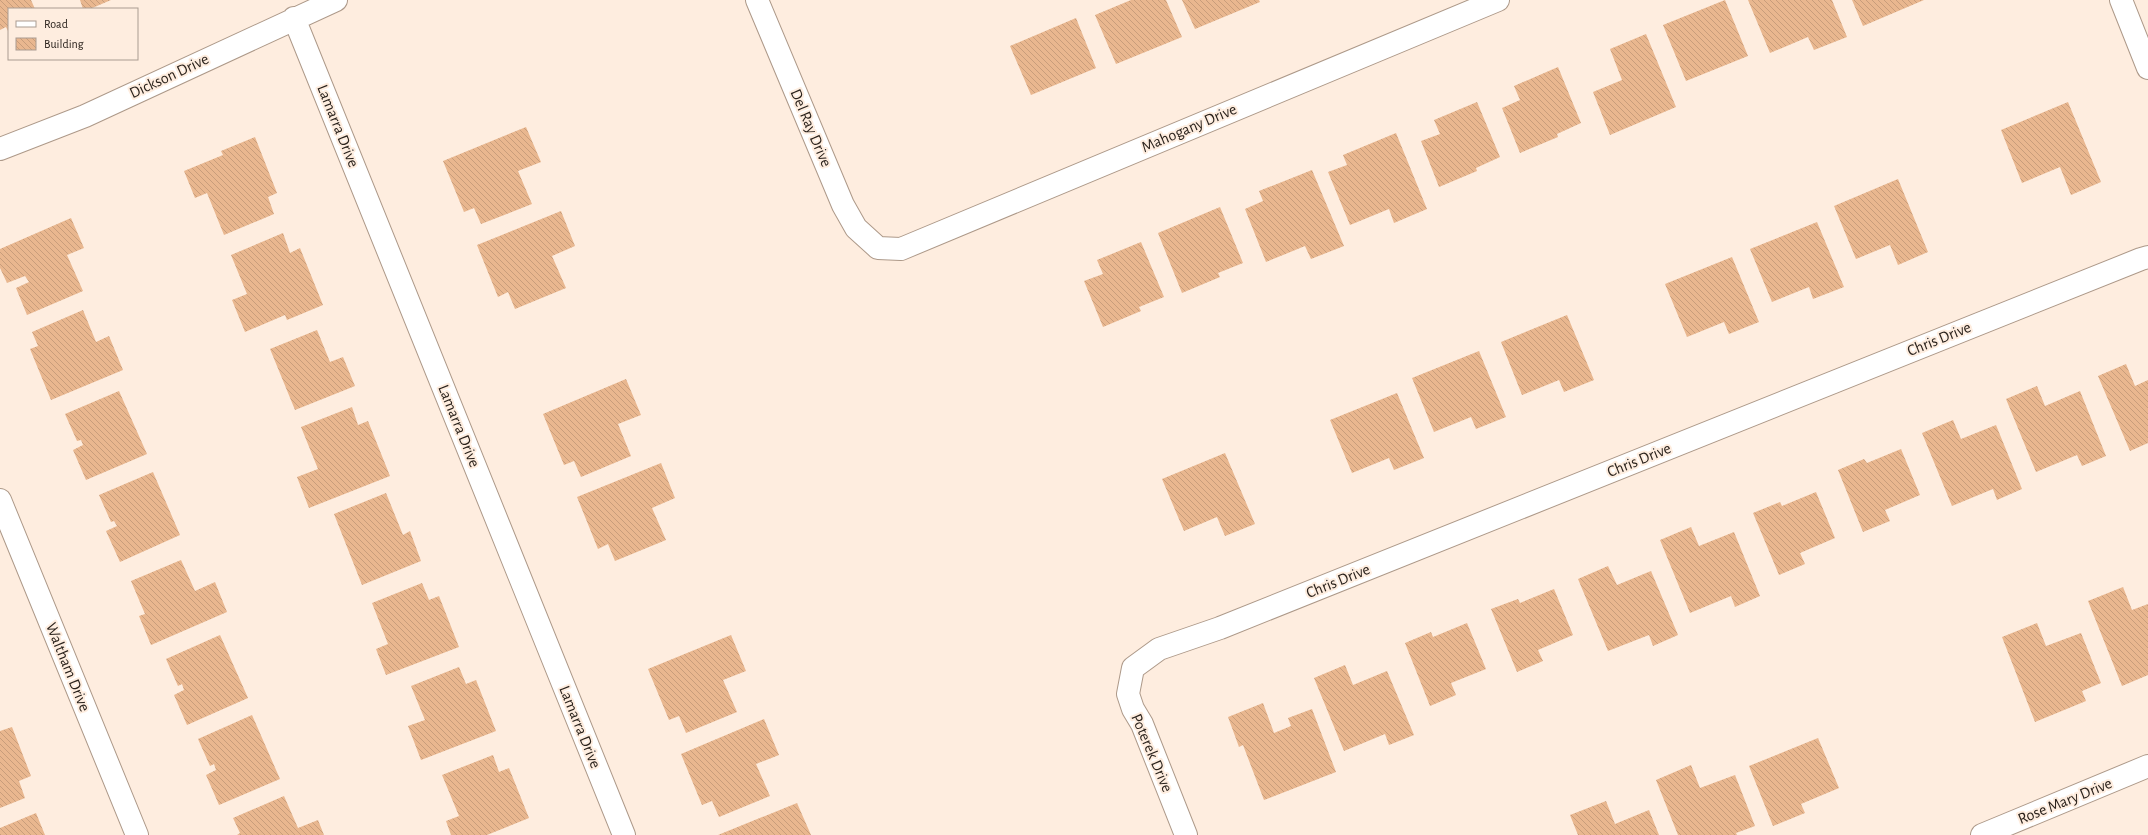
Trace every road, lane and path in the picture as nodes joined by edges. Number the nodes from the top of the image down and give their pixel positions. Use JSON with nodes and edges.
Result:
{"nodes":[{"id":1,"x":336,"y":0,"type":"edge"},
{"id":2,"x":757,"y":0,"type":"edge"},
{"id":3,"x":1498,"y":0,"type":"edge"},
{"id":4,"x":2120,"y":0,"type":"edge"},
{"id":5,"x":294,"y":18,"type":"junction"},
{"id":6,"x":2148,"y":68,"type":"edge"},
{"id":7,"x":0,"y":149,"type":"edge"},
{"id":8,"x":878,"y":248,"type":"joint"},
{"id":9,"x":2148,"y":257,"type":"edge"},
{"id":10,"x":0,"y":500,"type":"edge"},
{"id":11,"x":1133,"y":668,"type":"joint"},
{"id":12,"x":2148,"y":766,"type":"edge"},
{"id":13,"x":136,"y":835,"type":"edge"},
{"id":14,"x":624,"y":835,"type":"edge"},
{"id":15,"x":1186,"y":835,"type":"edge"},
{"id":16,"x":1982,"y":835,"type":"edge"}],
"edges":[{"from":1,"to":5,"type":"street","name":"Dickson Drive"},
{"from":2,"to":8,"type":"street","name":"Del Ray Drive"},
{"from":3,"to":8,"type":"street","name":"Mahogany Drive"},
{"from":4,"to":6,"type":"street"},
{"from":5,"to":7,"type":"street","name":"Dickson Drive"},
{"from":5,"to":14,"type":"street","name":"Lamarra Drive"},
{"from":9,"to":11,"type":"street","name":"Chris Drive"},
{"from":10,"to":13,"type":"street","name":"Waltham Drive"},
{"from":11,"to":15,"type":"street","name":"Poterek Drive"},
{"from":12,"to":16,"type":"street","name":"Rose Mary Drive"}]}
